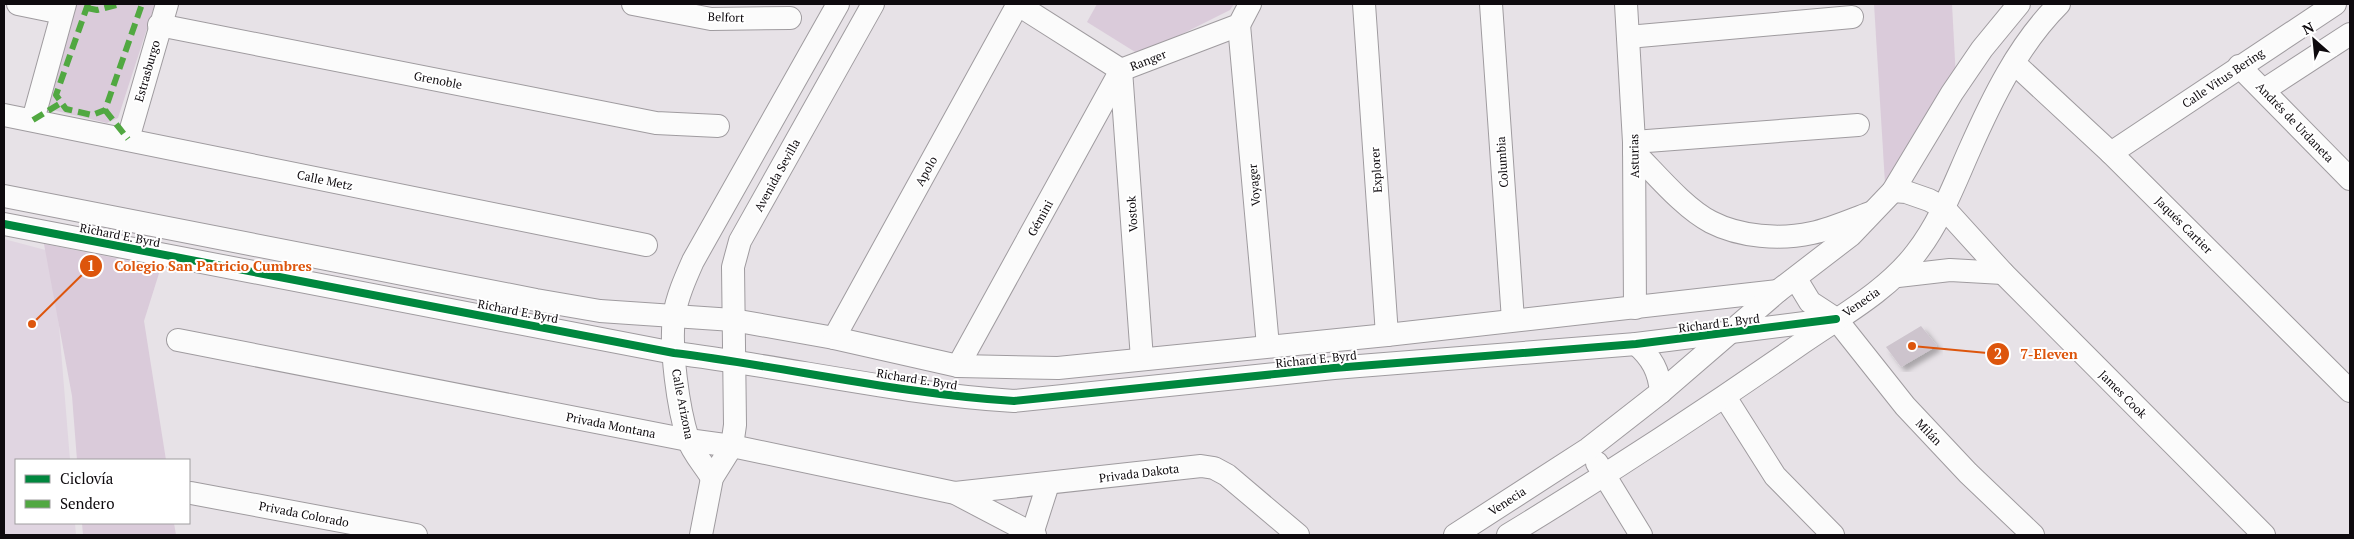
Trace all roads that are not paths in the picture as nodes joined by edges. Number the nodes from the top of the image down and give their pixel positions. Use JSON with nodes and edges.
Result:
{"nodes":[{"id":1,"x":18,"y":4,"type":"edge"},
{"id":2,"x":167,"y":4,"type":"edge"},
{"id":3,"x":633,"y":4,"type":"edge"},
{"id":4,"x":838,"y":4,"type":"edge"},
{"id":5,"x":873,"y":4,"type":"edge"},
{"id":6,"x":1017,"y":4,"type":"edge"},
{"id":7,"x":1250,"y":4,"type":"edge"},
{"id":8,"x":1364,"y":4,"type":"edge"},
{"id":9,"x":1492,"y":4,"type":"edge"},
{"id":10,"x":1626,"y":4,"type":"edge"},
{"id":11,"x":2019,"y":4,"type":"edge"},
{"id":12,"x":2059,"y":4,"type":"edge"},
{"id":13,"x":2335,"y":4,"type":"edge"},
{"id":14,"x":63,"y":8,"type":"edge"},
{"id":15,"x":1852,"y":17,"type":"dead end"},
{"id":16,"x":790,"y":18,"type":"dead end"},
{"id":17,"x":1240,"y":24,"type":"junction"},
{"id":18,"x":159,"y":25,"type":"junction"},
{"id":19,"x":2350,"y":34,"type":"edge"},
{"id":20,"x":1628,"y":37,"type":"junction"},
{"id":21,"x":2014,"y":63,"type":"junction"},
{"id":22,"x":2239,"y":66,"type":"junction"},
{"id":23,"x":1122,"y":70,"type":"junction"},
{"id":24,"x":2264,"y":90,"type":"junction"},
{"id":25,"x":4,"y":115,"type":"edge"},
{"id":26,"x":33,"y":120,"type":"junction"},
{"id":27,"x":718,"y":126,"type":"dead end"},
{"id":28,"x":1858,"y":126,"type":"dead end"},
{"id":29,"x":128,"y":139,"type":"junction"},
{"id":30,"x":1634,"y":147,"type":"junction"},
{"id":31,"x":2111,"y":154,"type":"junction"},
{"id":32,"x":2350,"y":179,"type":"edge"},
{"id":33,"x":1892,"y":191,"type":"junction"},
{"id":34,"x":4,"y":196,"type":"edge"},
{"id":35,"x":1944,"y":208,"type":"junction"},
{"id":36,"x":1876,"y":212,"type":"junction"},
{"id":37,"x":4,"y":224,"type":"edge"},
{"id":38,"x":646,"y":246,"type":"dead end"},
{"id":39,"x":2003,"y":273,"type":"junction"},
{"id":40,"x":1898,"y":276,"type":"junction"},
{"id":41,"x":1787,"y":285,"type":"junction"},
{"id":42,"x":1635,"y":308,"type":"junction"},
{"id":43,"x":674,"y":316,"type":"junction"},
{"id":44,"x":1836,"y":319,"type":"junction"},
{"id":45,"x":733,"y":320,"type":"junction"},
{"id":46,"x":1513,"y":320,"type":"junction"},
{"id":47,"x":1732,"y":332,"type":"junction"},
{"id":48,"x":1387,"y":335,"type":"junction"},
{"id":49,"x":834,"y":338,"type":"junction"},
{"id":50,"x":178,"y":340,"type":"dead end"},
{"id":51,"x":1636,"y":344,"type":"junction"},
{"id":52,"x":1268,"y":346,"type":"junction"},
{"id":53,"x":674,"y":353,"type":"junction"},
{"id":54,"x":1142,"y":359,"type":"junction"},
{"id":55,"x":734,"y":360,"type":"junction"},
{"id":56,"x":958,"y":366,"type":"junction"},
{"id":57,"x":2350,"y":391,"type":"edge"},
{"id":58,"x":1661,"y":392,"type":"junction"},
{"id":59,"x":1725,"y":397,"type":"junction"},
{"id":60,"x":688,"y":440,"type":"junction"},
{"id":61,"x":732,"y":446,"type":"junction"},
{"id":62,"x":1588,"y":449,"type":"junction"},
{"id":63,"x":1605,"y":476,"type":"junction"},
{"id":64,"x":712,"y":478,"type":"junction"},
{"id":65,"x":1048,"y":484,"type":"junction"},
{"id":66,"x":956,"y":492,"type":"junction"},
{"id":67,"x":191,"y":493,"type":"dead end"},
{"id":68,"x":1033,"y":534,"type":"edge"},
{"id":69,"x":1461,"y":534,"type":"edge"},
{"id":70,"x":416,"y":535,"type":"edge"},
{"id":71,"x":701,"y":535,"type":"edge"},
{"id":72,"x":1298,"y":535,"type":"edge"},
{"id":73,"x":1508,"y":535,"type":"edge"},
{"id":74,"x":1641,"y":535,"type":"edge"},
{"id":75,"x":1833,"y":535,"type":"edge"},
{"id":76,"x":2033,"y":535,"type":"edge"},
{"id":77,"x":2264,"y":535,"type":"edge"}],
"edges":[{"from":1,"to":14,"type":"street"},
{"from":2,"to":18,"type":"street","name":"Estrasburgo"},
{"from":3,"to":16,"type":"street","name":"Belfort"},
{"from":4,"to":43,"type":"street"},
{"from":5,"to":45,"type":"street","name":"Avenida Sevilla"},
{"from":6,"to":23,"type":"street","name":"Ranger"},
{"from":6,"to":49,"type":"street","name":"Apolo"},
{"from":7,"to":17,"type":"street"},
{"from":8,"to":48,"type":"street","name":"Explorer"},
{"from":9,"to":46,"type":"street","name":"Columbia"},
{"from":10,"to":20,"type":"street","name":"Asturias"},
{"from":11,"to":33,"type":"street","name":"Venecia"},
{"from":12,"to":21,"type":"street","name":"Venecia"},
{"from":13,"to":22,"type":"street","name":"Calle Vitus Bering"},
{"from":14,"to":26,"type":"street"},
{"from":15,"to":20,"type":"street"},
{"from":17,"to":23,"type":"street","name":"Ranger"},
{"from":17,"to":52,"type":"street","name":"Voyager"},
{"from":18,"to":27,"type":"street","name":"Grenoble"},
{"from":18,"to":29,"type":"street","name":"Estrasburgo"},
{"from":19,"to":24,"type":"street"},
{"from":20,"to":30,"type":"street","name":"Asturias"},
{"from":21,"to":31,"type":"street","name":"Jaqués Cartier"},
{"from":21,"to":35,"type":"street","name":"Venecia"},
{"from":22,"to":24,"type":"street","name":"Andrés de Urdaneta"},
{"from":22,"to":31,"type":"street","name":"Calle Vitus Bering"},
{"from":23,"to":54,"type":"street","name":"Vostok"},
{"from":23,"to":56,"type":"street","name":"Gémini"},
{"from":24,"to":32,"type":"street","name":"Andrés de Urdaneta"},
{"from":25,"to":26,"type":"street","name":"Calle Metz"},
{"from":26,"to":29,"type":"street","name":"Calle Metz"},
{"from":28,"to":30,"type":"street"},
{"from":29,"to":38,"type":"street","name":"Calle Metz"},
{"from":30,"to":36,"type":"street"},
{"from":30,"to":42,"type":"street","name":"Asturias"},
{"from":31,"to":57,"type":"street","name":"Jaqués Cartier"},
{"from":33,"to":35,"type":"street"},
{"from":33,"to":36,"type":"street","name":"Venecia"},
{"from":34,"to":43,"type":"street","name":"Richard E. Byrd"},
{"from":35,"to":39,"type":"street","name":"James Cook"},
{"from":35,"to":40,"type":"street","name":"Venecia"},
{"from":36,"to":41,"type":"street","name":"Venecia"},
{"from":37,"to":53,"type":"street","name":"Richard E. Byrd"},
{"from":39,"to":40,"type":"street"},
{"from":39,"to":77,"type":"street","name":"James Cook"},
{"from":40,"to":44,"type":"street","name":"Venecia"},
{"from":41,"to":42,"type":"street","name":"Richard E. Byrd"},
{"from":41,"to":44,"type":"street","name":"Milán"},
{"from":41,"to":47,"type":"street","name":"Venecia"},
{"from":42,"to":46,"type":"street","name":"Richard E. Byrd"},
{"from":43,"to":45,"type":"street","name":"Richard E. Byrd"},
{"from":43,"to":53,"type":"street"},
{"from":44,"to":47,"type":"street","name":"Richard E. Byrd"},
{"from":44,"to":59,"type":"street","name":"Venecia"},
{"from":44,"to":76,"type":"street","name":"Milán"},
{"from":45,"to":49,"type":"street","name":"Richard E. Byrd"},
{"from":45,"to":55,"type":"street","name":"Avenida Sevilla"},
{"from":46,"to":48,"type":"street","name":"Richard E. Byrd"},
{"from":47,"to":51,"type":"street","name":"Richard E. Byrd"},
{"from":47,"to":58,"type":"street","name":"Venecia"},
{"from":48,"to":52,"type":"street","name":"Richard E. Byrd"},
{"from":49,"to":56,"type":"street","name":"Richard E. Byrd"},
{"from":50,"to":60,"type":"street","name":"Privada Montana"},
{"from":51,"to":55,"type":"street","name":"Richard E. Byrd"},
{"from":51,"to":58,"type":"street"},
{"from":52,"to":54,"type":"street","name":"Richard E. Byrd"},
{"from":53,"to":55,"type":"street","name":"Richard E. Byrd"},
{"from":53,"to":60,"type":"street","name":"Calle Arizona"},
{"from":54,"to":56,"type":"street","name":"Richard E. Byrd"},
{"from":55,"to":61,"type":"street"},
{"from":58,"to":62,"type":"street","name":"Venecia"},
{"from":59,"to":63,"type":"street","name":"Venecia"},
{"from":59,"to":75,"type":"street"},
{"from":60,"to":61,"type":"street","name":"Privada Montana"},
{"from":60,"to":64,"type":"street","name":"Calle Arizona"},
{"from":61,"to":64,"type":"street"},
{"from":61,"to":66,"type":"street","name":"Privada Montana"},
{"from":62,"to":63,"type":"street"},
{"from":62,"to":69,"type":"street","name":"Venecia"},
{"from":63,"to":73,"type":"street","name":"Venecia"},
{"from":63,"to":74,"type":"street"},
{"from":64,"to":71,"type":"street"},
{"from":65,"to":66,"type":"street","name":"Privada Dakota"},
{"from":65,"to":68,"type":"street"},
{"from":65,"to":72,"type":"street","name":"Privada Dakota"},
{"from":66,"to":68,"type":"street","name":"Privada Montana"},
{"from":67,"to":70,"type":"street","name":"Privada Colorado"}]}
